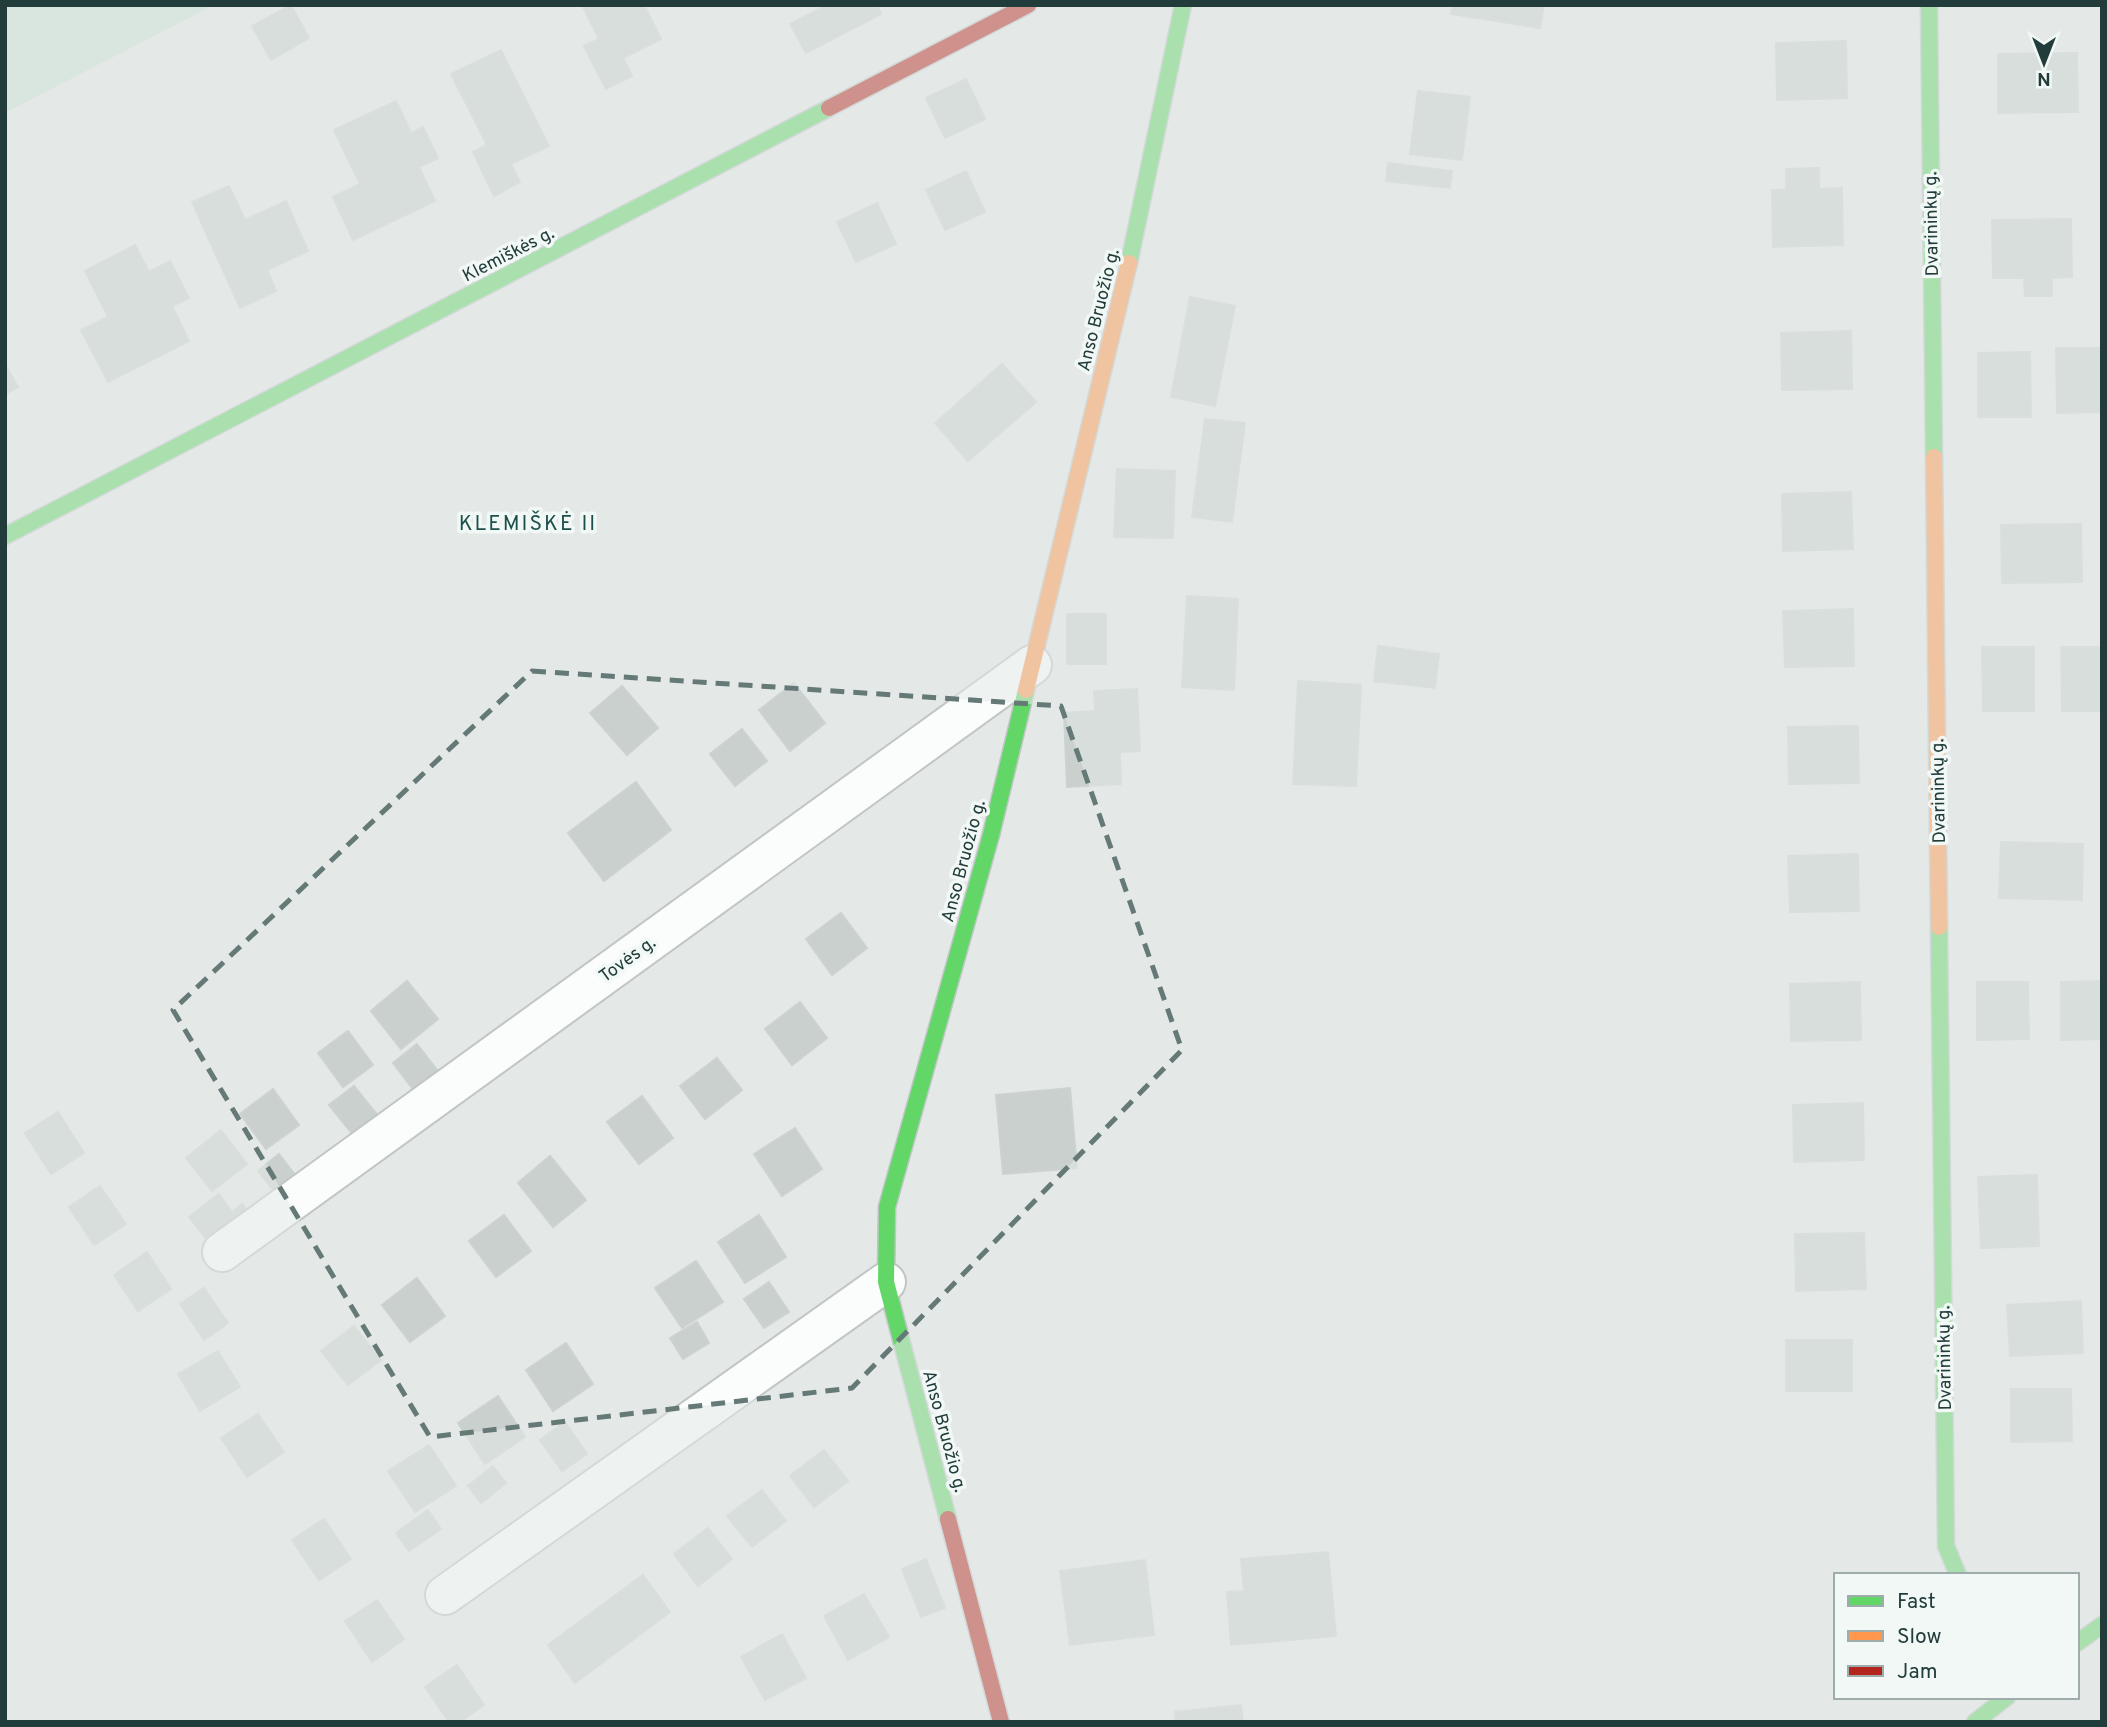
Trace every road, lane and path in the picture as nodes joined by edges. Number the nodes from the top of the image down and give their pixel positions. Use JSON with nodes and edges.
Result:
{"nodes":[{"id":1,"x":1028,"y":5,"type":"edge"},
{"id":2,"x":1183,"y":5,"type":"edge"},
{"id":3,"x":1929,"y":5,"type":"edge"},
{"id":4,"x":5,"y":536,"type":"edge"},
{"id":5,"x":1032,"y":666,"type":"junction"},
{"id":6,"x":222,"y":1252,"type":"dead end"},
{"id":7,"x":886,"y":1282,"type":"junction"},
{"id":8,"x":1957,"y":1573,"type":"edge"},
{"id":9,"x":444,"y":1595,"type":"dead end"},
{"id":10,"x":2102,"y":1625,"type":"edge"},
{"id":11,"x":2079,"y":1642,"type":"edge"},
{"id":12,"x":2005,"y":1699,"type":"edge"},
{"id":13,"x":1001,"y":1722,"type":"edge"},
{"id":14,"x":1975,"y":1722,"type":"edge"}],
"edges":[{"from":1,"to":4,"type":"street","name":"Klemiškės g."},
{"from":2,"to":5,"type":"street","name":"Anso Bruožio g."},
{"from":3,"to":8,"type":"street","name":"Dvarininkų g."},
{"from":5,"to":6,"type":"street","name":"Tovės g."},
{"from":5,"to":7,"type":"street","name":"Anso Bruožio g."},
{"from":7,"to":9,"type":"street"},
{"from":7,"to":13,"type":"street","name":"Anso Bruožio g."},
{"from":10,"to":11,"type":"street"},
{"from":12,"to":14,"type":"street"}]}
